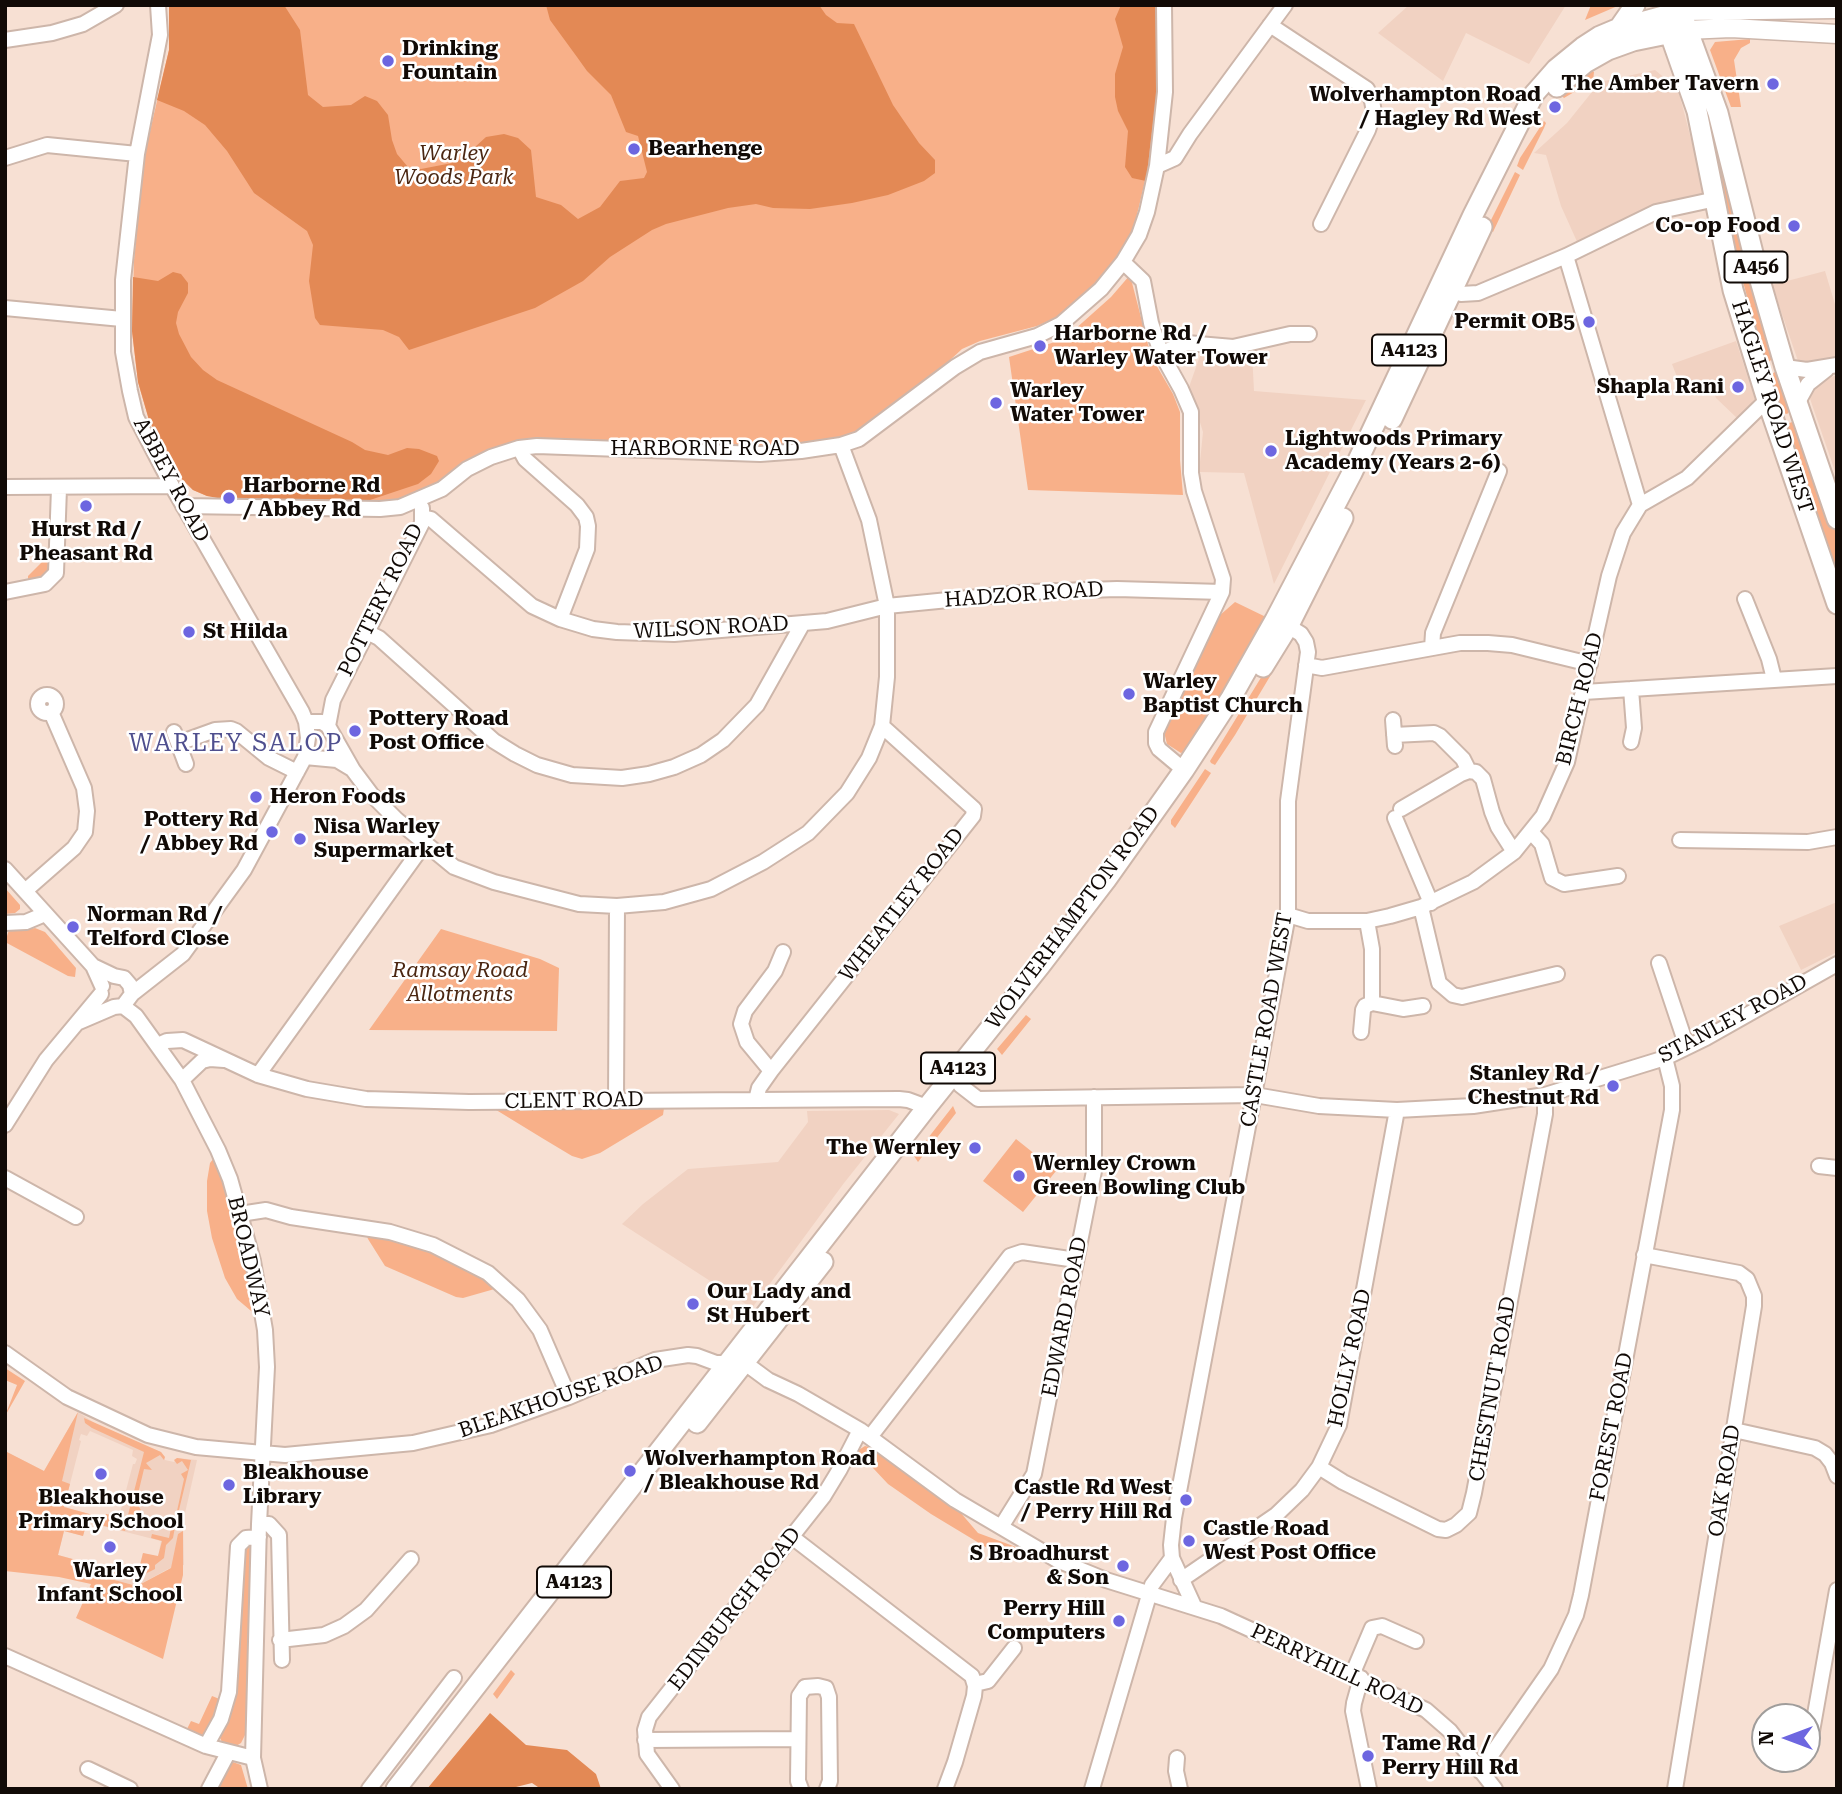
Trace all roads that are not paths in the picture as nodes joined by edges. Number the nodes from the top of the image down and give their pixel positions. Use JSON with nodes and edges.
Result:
{"nodes":[{"id":1,"x":116,"y":5,"type":"edge"},
{"id":2,"x":158,"y":5,"type":"edge"},
{"id":3,"x":1164,"y":5,"type":"edge"},
{"id":4,"x":1284,"y":5,"type":"edge"},
{"id":5,"x":1635,"y":5,"type":"edge"},
{"id":6,"x":1826,"y":8,"type":"edge"},
{"id":7,"x":1674,"y":16,"type":"edge"},
{"id":8,"x":1270,"y":24,"type":"junction"},
{"id":9,"x":1619,"y":28,"type":"junction"},
{"id":10,"x":1809,"y":32,"type":"junction"},
{"id":11,"x":1837,"y":34,"type":"edge"},
{"id":12,"x":5,"y":40,"type":"edge"},
{"id":13,"x":137,"y":154,"type":"junction"},
{"id":14,"x":5,"y":158,"type":"edge"},
{"id":15,"x":1157,"y":166,"type":"junction"},
{"id":16,"x":1716,"y":199,"type":"junction"},
{"id":17,"x":1321,"y":224,"type":"dead end"},
{"id":18,"x":1566,"y":256,"type":"junction"},
{"id":19,"x":1123,"y":262,"type":"junction"},
{"id":20,"x":1446,"y":288,"type":"junction"},
{"id":21,"x":5,"y":308,"type":"edge"},
{"id":22,"x":122,"y":318,"type":"junction"},
{"id":23,"x":1309,"y":334,"type":"dead end"},
{"id":24,"x":1161,"y":353,"type":"junction"},
{"id":25,"x":1785,"y":367,"type":"junction"},
{"id":26,"x":1833,"y":367,"type":"edge"},
{"id":27,"x":1762,"y":380,"type":"junction"},
{"id":28,"x":1798,"y":402,"type":"junction"},
{"id":29,"x":1770,"y":407,"type":"junction"},
{"id":30,"x":841,"y":445,"type":"junction"},
{"id":31,"x":519,"y":448,"type":"junction"},
{"id":32,"x":1499,"y":471,"type":"dead end"},
{"id":33,"x":172,"y":486,"type":"junction"},
{"id":34,"x":5,"y":487,"type":"edge"},
{"id":35,"x":59,"y":488,"type":"junction"},
{"id":36,"x":419,"y":499,"type":"junction"},
{"id":37,"x":1640,"y":505,"type":"junction"},
{"id":38,"x":183,"y":506,"type":"junction"},
{"id":39,"x":422,"y":517,"type":"junction"},
{"id":40,"x":1837,"y":519,"type":"edge"},
{"id":41,"x":5,"y":592,"type":"edge"},
{"id":42,"x":1222,"y":592,"type":"junction"},
{"id":43,"x":1745,"y":599,"type":"dead end"},
{"id":44,"x":1837,"y":603,"type":"edge"},
{"id":45,"x":887,"y":606,"type":"junction"},
{"id":46,"x":560,"y":619,"type":"junction"},
{"id":47,"x":827,"y":621,"type":"joint"},
{"id":48,"x":1282,"y":622,"type":"junction"},
{"id":49,"x":803,"y":623,"type":"junction"},
{"id":50,"x":367,"y":632,"type":"junction"},
{"id":51,"x":1432,"y":648,"type":"junction"},
{"id":52,"x":1590,"y":664,"type":"junction"},
{"id":53,"x":1306,"y":665,"type":"junction"},
{"id":54,"x":1837,"y":676,"type":"edge"},
{"id":55,"x":1774,"y":679,"type":"junction"},
{"id":56,"x":1631,"y":689,"type":"junction"},
{"id":57,"x":1584,"y":692,"type":"junction"},
{"id":58,"x":333,"y":700,"type":"junction"},
{"id":59,"x":51,"y":712,"type":"dead end"},
{"id":60,"x":304,"y":717,"type":"junction"},
{"id":61,"x":882,"y":726,"type":"junction"},
{"id":62,"x":331,"y":731,"type":"junction"},
{"id":63,"x":1394,"y":734,"type":"dead end"},
{"id":64,"x":1631,"y":742,"type":"dead end"},
{"id":65,"x":305,"y":757,"type":"junction"},
{"id":66,"x":325,"y":758,"type":"junction"},
{"id":67,"x":186,"y":764,"type":"dead end"},
{"id":68,"x":354,"y":770,"type":"junction"},
{"id":69,"x":1469,"y":771,"type":"junction"},
{"id":70,"x":298,"y":772,"type":"junction"},
{"id":71,"x":1188,"y":773,"type":"junction"},
{"id":72,"x":1531,"y":832,"type":"junction"},
{"id":73,"x":1837,"y":837,"type":"edge"},
{"id":74,"x":1680,"y":840,"type":"dead end"},
{"id":75,"x":425,"y":843,"type":"junction"},
{"id":76,"x":1514,"y":852,"type":"junction"},
{"id":77,"x":5,"y":869,"type":"edge"},
{"id":78,"x":1618,"y":876,"type":"dead end"},
{"id":79,"x":25,"y":891,"type":"junction"},
{"id":80,"x":1426,"y":905,"type":"junction"},
{"id":81,"x":617,"y":906,"type":"junction"},
{"id":82,"x":45,"y":914,"type":"junction"},
{"id":83,"x":1288,"y":915,"type":"junction"},
{"id":84,"x":1367,"y":921,"type":"junction"},
{"id":85,"x":5,"y":923,"type":"edge"},
{"id":86,"x":783,"y":952,"type":"dead end"},
{"id":87,"x":1659,"y":963,"type":"dead end"},
{"id":88,"x":1837,"y":964,"type":"edge"},
{"id":89,"x":93,"y":966,"type":"junction"},
{"id":90,"x":159,"y":971,"type":"junction"},
{"id":91,"x":1557,"y":974,"type":"dead end"},
{"id":92,"x":119,"y":977,"type":"junction"},
{"id":93,"x":102,"y":990,"type":"junction"},
{"id":94,"x":125,"y":1001,"type":"junction"},
{"id":95,"x":1372,"y":1003,"type":"junction"},
{"id":96,"x":1423,"y":1006,"type":"dead end"},
{"id":97,"x":73,"y":1025,"type":"junction"},
{"id":98,"x":1362,"y":1031,"type":"dead end"},
{"id":99,"x":158,"y":1045,"type":"junction"},
{"id":100,"x":1687,"y":1047,"type":"junction"},
{"id":101,"x":1665,"y":1058,"type":"junction"},
{"id":102,"x":225,"y":1060,"type":"junction"},
{"id":103,"x":771,"y":1070,"type":"junction"},
{"id":104,"x":258,"y":1074,"type":"junction"},
{"id":105,"x":182,"y":1080,"type":"junction"},
{"id":106,"x":961,"y":1085,"type":"junction"},
{"id":107,"x":1255,"y":1095,"type":"junction"},
{"id":108,"x":1545,"y":1095,"type":"junction"},
{"id":109,"x":1094,"y":1097,"type":"junction"},
{"id":110,"x":755,"y":1100,"type":"junction"},
{"id":111,"x":616,"y":1101,"type":"junction"},
{"id":112,"x":927,"y":1107,"type":"junction"},
{"id":113,"x":1397,"y":1110,"type":"junction"},
{"id":114,"x":5,"y":1125,"type":"edge"},
{"id":115,"x":1819,"y":1166,"type":"dead end"},
{"id":116,"x":1837,"y":1168,"type":"edge"},
{"id":117,"x":5,"y":1178,"type":"edge"},
{"id":118,"x":240,"y":1214,"type":"junction"},
{"id":119,"x":76,"y":1217,"type":"dead end"},
{"id":120,"x":1644,"y":1255,"type":"junction"},
{"id":121,"x":1076,"y":1260,"type":"junction"},
{"id":122,"x":5,"y":1353,"type":"edge"},
{"id":123,"x":731,"y":1369,"type":"junction"},
{"id":124,"x":569,"y":1397,"type":"junction"},
{"id":125,"x":1734,"y":1430,"type":"junction"},
{"id":126,"x":865,"y":1433,"type":"junction"},
{"id":127,"x":263,"y":1454,"type":"junction"},
{"id":128,"x":1319,"y":1466,"type":"junction"},
{"id":129,"x":1837,"y":1476,"type":"edge"},
{"id":130,"x":1001,"y":1527,"type":"junction"},
{"id":131,"x":259,"y":1531,"type":"junction"},
{"id":132,"x":792,"y":1537,"type":"junction"},
{"id":133,"x":411,"y":1559,"type":"dead end"},
{"id":134,"x":1172,"y":1559,"type":"junction"},
{"id":135,"x":1181,"y":1580,"type":"junction"},
{"id":136,"x":1837,"y":1590,"type":"edge"},
{"id":137,"x":1150,"y":1593,"type":"junction"},
{"id":138,"x":1194,"y":1606,"type":"junction"},
{"id":139,"x":280,"y":1640,"type":"junction"},
{"id":140,"x":1416,"y":1641,"type":"dead end"},
{"id":141,"x":1014,"y":1648,"type":"dead end"},
{"id":142,"x":5,"y":1656,"type":"edge"},
{"id":143,"x":282,"y":1660,"type":"dead end"},
{"id":144,"x":1357,"y":1677,"type":"junction"},
{"id":145,"x":445,"y":1683,"type":"dead end"},
{"id":146,"x":975,"y":1684,"type":"junction"},
{"id":147,"x":1817,"y":1703,"type":"edge"},
{"id":148,"x":798,"y":1739,"type":"junction"},
{"id":149,"x":645,"y":1740,"type":"junction"},
{"id":150,"x":206,"y":1746,"type":"junction"},
{"id":151,"x":228,"y":1753,"type":"junction"},
{"id":152,"x":253,"y":1758,"type":"junction"},
{"id":153,"x":1177,"y":1758,"type":"dead end"},
{"id":154,"x":88,"y":1769,"type":"dead end"},
{"id":155,"x":1480,"y":1771,"type":"junction"},
{"id":156,"x":114,"y":1785,"type":"edge"},
{"id":157,"x":130,"y":1789,"type":"edge"},
{"id":158,"x":209,"y":1789,"type":"edge"},
{"id":159,"x":260,"y":1789,"type":"edge"},
{"id":160,"x":369,"y":1789,"type":"edge"},
{"id":161,"x":396,"y":1789,"type":"edge"},
{"id":162,"x":413,"y":1789,"type":"edge"},
{"id":163,"x":672,"y":1789,"type":"edge"},
{"id":164,"x":801,"y":1789,"type":"edge"},
{"id":165,"x":827,"y":1789,"type":"edge"},
{"id":166,"x":945,"y":1789,"type":"edge"},
{"id":167,"x":1092,"y":1789,"type":"edge"},
{"id":168,"x":1180,"y":1789,"type":"edge"},
{"id":169,"x":1369,"y":1789,"type":"edge"},
{"id":170,"x":1494,"y":1789,"type":"edge"},
{"id":171,"x":1675,"y":1789,"type":"edge"}],
"edges":[{"from":1,"to":12,"type":"street"},
{"from":2,"to":13,"type":"street","name":"ABBEY ROAD"},
{"from":3,"to":15,"type":"street","name":"HARBORNE ROAD"},
{"from":4,"to":8,"type":"street"},
{"from":5,"to":9,"type":"highway"},
{"from":6,"to":7,"type":"main road","number":"A4123"},
{"from":6,"to":10,"type":"main road"},
{"from":7,"to":9,"type":"highway","name":"WOLVERHAMPTON ROAD","number":"A4123"},
{"from":7,"to":10,"type":"main road","number":"A4123"},
{"from":7,"to":16,"type":"highway","name":"HAGLEY ROAD WEST","number":"A456"},
{"from":7,"to":20,"type":"highway","name":"WOLVERHAMPTON ROAD","number":"A4123"},
{"from":7,"to":25,"type":"highway","name":"HAGLEY ROAD WEST","number":"A456"},
{"from":8,"to":15,"type":"street"},
{"from":8,"to":17,"type":"street"},
{"from":9,"to":20,"type":"highway","name":"WOLVERHAMPTON ROAD","number":"A4123"},
{"from":10,"to":11,"type":"main road","number":"A4123"},
{"from":13,"to":14,"type":"street"},
{"from":13,"to":22,"type":"street","name":"ABBEY ROAD"},
{"from":15,"to":19,"type":"street","name":"HARBORNE ROAD"},
{"from":16,"to":18,"type":"street"},
{"from":16,"to":27,"type":"highway","name":"HAGLEY ROAD WEST","number":"A456"},
{"from":18,"to":20,"type":"street"},
{"from":18,"to":37,"type":"street"},
{"from":19,"to":24,"type":"street"},
{"from":19,"to":30,"type":"street","name":"HARBORNE ROAD"},
{"from":20,"to":48,"type":"highway","name":"WOLVERHAMPTON ROAD","number":"A4123"},
{"from":21,"to":22,"type":"street"},
{"from":22,"to":33,"type":"street","name":"ABBEY ROAD"},
{"from":23,"to":24,"type":"street"},
{"from":24,"to":42,"type":"street"},
{"from":25,"to":26,"type":"street"},
{"from":25,"to":27,"type":"highway"},
{"from":25,"to":28,"type":"highway","name":"HAGLEY ROAD WEST","number":"A456"},
{"from":26,"to":28,"type":"street"},
{"from":27,"to":29,"type":"highway","name":"HAGLEY ROAD WEST","number":"A456"},
{"from":28,"to":29,"type":"highway"},
{"from":28,"to":40,"type":"highway","name":"HAGLEY ROAD WEST","number":"A456"},
{"from":29,"to":37,"type":"street"},
{"from":29,"to":44,"type":"highway","name":"HAGLEY ROAD WEST","number":"A456"},
{"from":30,"to":31,"type":"street","name":"HARBORNE ROAD"},
{"from":30,"to":45,"type":"street"},
{"from":31,"to":36,"type":"street","name":"HARBORNE ROAD"},
{"from":31,"to":46,"type":"street"},
{"from":32,"to":51,"type":"street"},
{"from":33,"to":35,"type":"street"},
{"from":33,"to":38,"type":"street","name":"ABBEY ROAD"},
{"from":34,"to":35,"type":"street"},
{"from":35,"to":41,"type":"street"},
{"from":36,"to":38,"type":"street","name":"HARBORNE ROAD"},
{"from":36,"to":39,"type":"street","name":"POTTERY ROAD"},
{"from":37,"to":52,"type":"street","name":"BIRCH ROAD"},
{"from":38,"to":60,"type":"street","name":"ABBEY ROAD"},
{"from":39,"to":46,"type":"street","name":"WILSON ROAD"},
{"from":39,"to":50,"type":"street","name":"POTTERY ROAD"},
{"from":42,"to":45,"type":"street","name":"HADZOR ROAD"},
{"from":42,"to":71,"type":"street"},
{"from":43,"to":55,"type":"street"},
{"from":45,"to":47,"type":"street","name":"HADZOR ROAD"},
{"from":45,"to":61,"type":"street"},
{"from":46,"to":49,"type":"street","name":"WILSON ROAD"},
{"from":47,"to":49,"type":"street","name":"WILSON ROAD"},
{"from":48,"to":53,"type":"street","name":"CASTLE ROAD WEST"},
{"from":48,"to":71,"type":"highway","name":"WOLVERHAMPTON ROAD","number":"A4123"},
{"from":49,"to":50,"type":"street"},
{"from":50,"to":58,"type":"street","name":"POTTERY ROAD"},
{"from":51,"to":52,"type":"street"},
{"from":51,"to":53,"type":"street"},
{"from":52,"to":57,"type":"street","name":"BIRCH ROAD"},
{"from":53,"to":83,"type":"street","name":"CASTLE ROAD WEST"},
{"from":54,"to":55,"type":"street"},
{"from":55,"to":56,"type":"street"},
{"from":56,"to":57,"type":"street"},
{"from":56,"to":64,"type":"street"},
{"from":57,"to":72,"type":"street","name":"BIRCH ROAD"},
{"from":58,"to":60,"type":"street","name":"POTTERY ROAD"},
{"from":58,"to":62,"type":"street","name":"POTTERY ROAD"},
{"from":59,"to":79,"type":"street"},
{"from":60,"to":62,"type":"street"},
{"from":60,"to":65,"type":"street"},
{"from":61,"to":81,"type":"street"},
{"from":61,"to":103,"type":"street","name":"WHEATLEY ROAD"},
{"from":62,"to":66,"type":"street","name":"POTTERY ROAD"},
{"from":62,"to":68,"type":"street"},
{"from":63,"to":69,"type":"street"},
{"from":65,"to":66,"type":"street"},
{"from":65,"to":70,"type":"street"},
{"from":66,"to":68,"type":"street"},
{"from":67,"to":70,"type":"street"},
{"from":68,"to":75,"type":"street"},
{"from":69,"to":76,"type":"street"},
{"from":69,"to":80,"type":"street"},
{"from":70,"to":90,"type":"street"},
{"from":71,"to":106,"type":"highway","name":"WOLVERHAMPTON ROAD","number":"A4123"},
{"from":71,"to":112,"type":"highway","name":"WOLVERHAMPTON ROAD","number":"A4123"},
{"from":72,"to":76,"type":"street","name":"BIRCH ROAD"},
{"from":72,"to":78,"type":"street"},
{"from":73,"to":74,"type":"street"},
{"from":75,"to":81,"type":"street"},
{"from":75,"to":104,"type":"street"},
{"from":76,"to":80,"type":"street","name":"BIRCH ROAD"},
{"from":77,"to":79,"type":"street"},
{"from":79,"to":82,"type":"street"},
{"from":80,"to":84,"type":"street","name":"BIRCH ROAD"},
{"from":80,"to":91,"type":"street"},
{"from":81,"to":111,"type":"street"},
{"from":82,"to":85,"type":"street"},
{"from":82,"to":89,"type":"street"},
{"from":83,"to":84,"type":"street","name":"BIRCH ROAD"},
{"from":83,"to":107,"type":"street","name":"CASTLE ROAD WEST"},
{"from":84,"to":95,"type":"street"},
{"from":86,"to":103,"type":"street"},
{"from":87,"to":100,"type":"street"},
{"from":88,"to":100,"type":"street","name":"STANLEY ROAD"},
{"from":89,"to":92,"type":"street"},
{"from":89,"to":93,"type":"street"},
{"from":90,"to":92,"type":"street"},
{"from":90,"to":94,"type":"street"},
{"from":92,"to":93,"type":"street"},
{"from":92,"to":94,"type":"street","name":"BROADWAY"},
{"from":93,"to":94,"type":"street"},
{"from":93,"to":97,"type":"street"},
{"from":94,"to":97,"type":"street"},
{"from":94,"to":99,"type":"street","name":"BROADWAY"},
{"from":95,"to":96,"type":"street"},
{"from":95,"to":98,"type":"street"},
{"from":97,"to":114,"type":"street"},
{"from":99,"to":102,"type":"street","name":"CLENT ROAD"},
{"from":99,"to":105,"type":"street","name":"BROADWAY"},
{"from":100,"to":101,"type":"street","name":"STANLEY ROAD"},
{"from":101,"to":108,"type":"street","name":"STANLEY ROAD"},
{"from":101,"to":120,"type":"street","name":"FOREST ROAD"},
{"from":102,"to":104,"type":"street","name":"CLENT ROAD"},
{"from":102,"to":105,"type":"street"},
{"from":103,"to":110,"type":"street","name":"WHEATLEY ROAD"},
{"from":104,"to":111,"type":"street","name":"CLENT ROAD"},
{"from":105,"to":118,"type":"street","name":"BROADWAY"},
{"from":106,"to":109,"type":"street","name":"STANLEY ROAD"},
{"from":106,"to":112,"type":"highway"},
{"from":106,"to":123,"type":"highway","name":"WOLVERHAMPTON ROAD","number":"A4123"},
{"from":107,"to":109,"type":"street","name":"STANLEY ROAD"},
{"from":107,"to":113,"type":"street","name":"STANLEY ROAD"},
{"from":107,"to":134,"type":"street","name":"CASTLE ROAD WEST"},
{"from":108,"to":113,"type":"street","name":"STANLEY ROAD"},
{"from":108,"to":128,"type":"street","name":"CHESTNUT ROAD"},
{"from":109,"to":121,"type":"street","name":"EDWARD ROAD"},
{"from":110,"to":111,"type":"street","name":"CLENT ROAD"},
{"from":110,"to":112,"type":"street","name":"CLENT ROAD"},
{"from":112,"to":123,"type":"highway","name":"WOLVERHAMPTON ROAD","number":"A4123"},
{"from":113,"to":128,"type":"street","name":"HOLLY ROAD"},
{"from":115,"to":116,"type":"street"},
{"from":117,"to":119,"type":"street"},
{"from":118,"to":124,"type":"street"},
{"from":118,"to":127,"type":"street","name":"BROADWAY"},
{"from":120,"to":125,"type":"street","name":"OAK ROAD"},
{"from":120,"to":155,"type":"street","name":"FOREST ROAD"},
{"from":121,"to":126,"type":"street","name":"EDINBURGH ROAD"},
{"from":121,"to":130,"type":"street","name":"EDWARD ROAD"},
{"from":122,"to":127,"type":"street","name":"BLEAKHOUSE ROAD"},
{"from":123,"to":124,"type":"street","name":"BLEAKHOUSE ROAD"},
{"from":123,"to":126,"type":"street","name":"BLEAKHOUSE ROAD"},
{"from":123,"to":161,"type":"highway","name":"WOLVERHAMPTON ROAD","number":"A4123"},
{"from":123,"to":162,"type":"highway","name":"WOLVERHAMPTON ROAD","number":"A4123"},
{"from":124,"to":127,"type":"street","name":"BLEAKHOUSE ROAD"},
{"from":125,"to":129,"type":"street"},
{"from":125,"to":171,"type":"street","name":"OAK ROAD"},
{"from":126,"to":130,"type":"street","name":"BLEAKHOUSE ROAD"},
{"from":126,"to":132,"type":"street","name":"EDINBURGH ROAD"},
{"from":127,"to":131,"type":"street","name":"BROADWAY"},
{"from":128,"to":135,"type":"street","name":"HOLLY ROAD"},
{"from":130,"to":137,"type":"street","name":"BLEAKHOUSE ROAD"},
{"from":131,"to":139,"type":"street"},
{"from":131,"to":150,"type":"street"},
{"from":131,"to":152,"type":"street","name":"BROADWAY"},
{"from":132,"to":146,"type":"street"},
{"from":132,"to":149,"type":"street","name":"EDINBURGH ROAD"},
{"from":133,"to":139,"type":"street"},
{"from":134,"to":135,"type":"street","name":"CASTLE ROAD WEST"},
{"from":134,"to":137,"type":"street"},
{"from":135,"to":138,"type":"street","name":"CASTLE ROAD WEST"},
{"from":136,"to":147,"type":"street"},
{"from":137,"to":138,"type":"street","name":"PERRYHILL ROAD"},
{"from":137,"to":167,"type":"street"},
{"from":138,"to":144,"type":"street","name":"PERRYHILL ROAD"},
{"from":139,"to":143,"type":"street"},
{"from":140,"to":144,"type":"street"},
{"from":141,"to":146,"type":"street"},
{"from":142,"to":150,"type":"street"},
{"from":144,"to":155,"type":"street","name":"PERRYHILL ROAD"},
{"from":144,"to":169,"type":"street"},
{"from":145,"to":160,"type":"street"},
{"from":146,"to":166,"type":"street"},
{"from":148,"to":149,"type":"street"},
{"from":148,"to":164,"type":"street"},
{"from":148,"to":165,"type":"street"},
{"from":149,"to":163,"type":"street"},
{"from":150,"to":151,"type":"street"},
{"from":151,"to":152,"type":"street"},
{"from":151,"to":158,"type":"street"},
{"from":152,"to":159,"type":"street","name":"BROADWAY"},
{"from":153,"to":168,"type":"street"},
{"from":154,"to":156,"type":"street"},
{"from":155,"to":170,"type":"street","name":"PERRYHILL ROAD"},
{"from":156,"to":157,"type":"street"}]}
